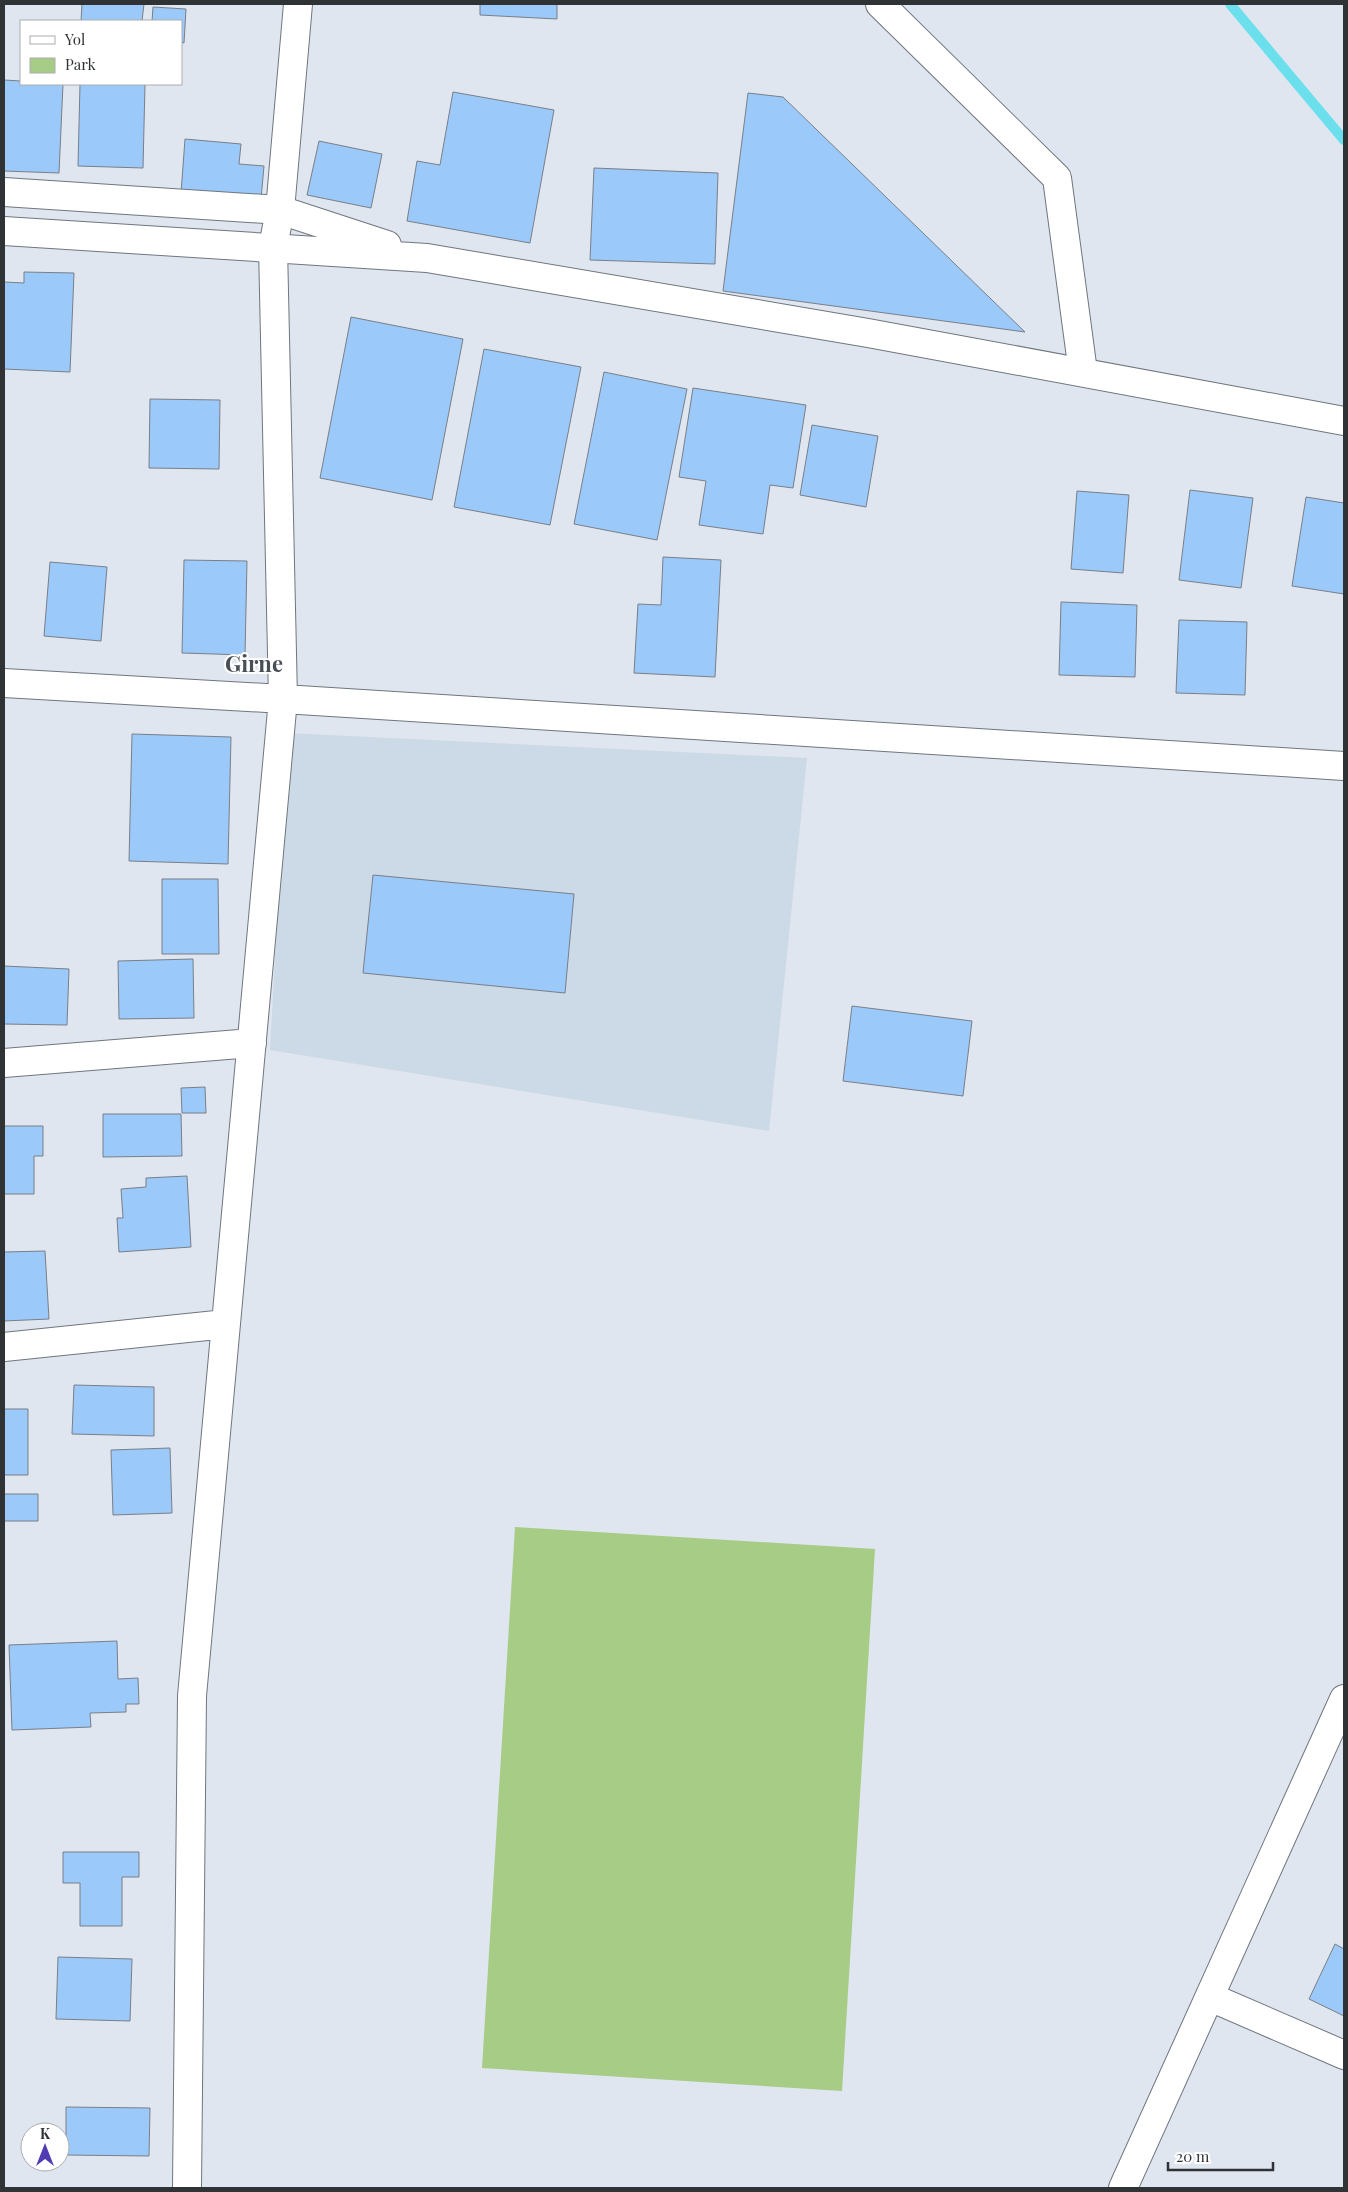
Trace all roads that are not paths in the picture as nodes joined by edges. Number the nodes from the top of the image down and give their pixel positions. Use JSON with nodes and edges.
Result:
{"nodes":[{"id":1,"x":298,"y":4,"type":"edge"},
{"id":2,"x":880,"y":4,"type":"edge"},
{"id":3,"x":4,"y":192,"type":"edge"},
{"id":4,"x":280,"y":210,"type":"junction"},
{"id":5,"x":4,"y":231,"type":"edge"},
{"id":6,"x":273,"y":247,"type":"junction"},
{"id":7,"x":427,"y":258,"type":"junction"},
{"id":8,"x":1082,"y":372,"type":"junction"},
{"id":9,"x":1344,"y":421,"type":"edge"},
{"id":10,"x":4,"y":683,"type":"edge"},
{"id":11,"x":283,"y":699,"type":"junction"},
{"id":12,"x":1344,"y":766,"type":"edge"},
{"id":13,"x":252,"y":1043,"type":"junction"},
{"id":14,"x":4,"y":1063,"type":"edge"},
{"id":15,"x":226,"y":1324,"type":"junction"},
{"id":16,"x":4,"y":1348,"type":"edge"},
{"id":17,"x":1344,"y":1699,"type":"edge"},
{"id":18,"x":1210,"y":1997,"type":"junction"},
{"id":19,"x":1344,"y":2055,"type":"edge"},
{"id":20,"x":187,"y":2188,"type":"edge"},
{"id":21,"x":1124,"y":2188,"type":"edge"}],
"edges":[{"from":1,"to":4,"type":"street"},
{"from":2,"to":8,"type":"street"},
{"from":3,"to":4,"type":"street"},
{"from":4,"to":6,"type":"street"},
{"from":4,"to":7,"type":"street"},
{"from":5,"to":6,"type":"street"},
{"from":6,"to":7,"type":"street"},
{"from":6,"to":11,"type":"street"},
{"from":7,"to":8,"type":"street"},
{"from":8,"to":9,"type":"street"},
{"from":10,"to":11,"type":"street"},
{"from":11,"to":12,"type":"street"},
{"from":11,"to":13,"type":"street"},
{"from":13,"to":14,"type":"street"},
{"from":13,"to":15,"type":"street"},
{"from":15,"to":16,"type":"street"},
{"from":15,"to":20,"type":"street"},
{"from":17,"to":18,"type":"street"},
{"from":18,"to":19,"type":"street"},
{"from":18,"to":21,"type":"street"}]}
